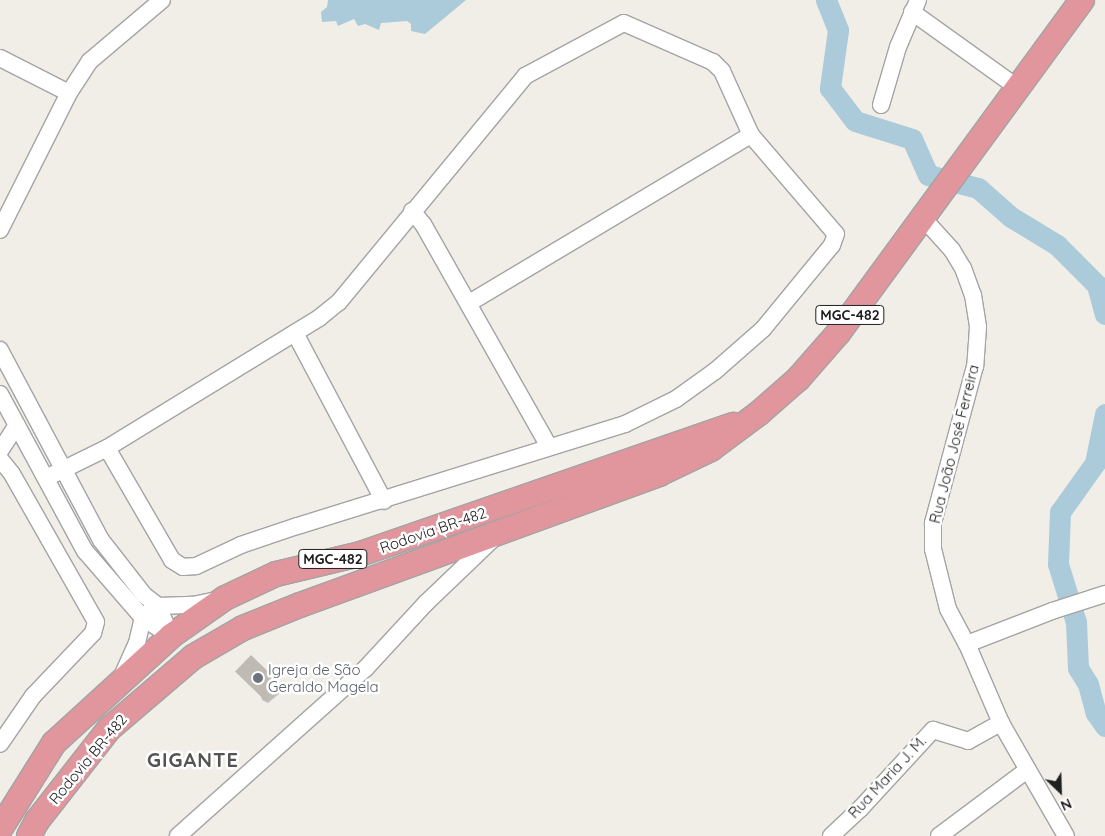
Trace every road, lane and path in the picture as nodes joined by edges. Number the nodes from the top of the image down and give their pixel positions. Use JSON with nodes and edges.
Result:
{"nodes":[{"id":1,"x":162,"y":0,"type":"edge"},
{"id":2,"x":1082,"y":0,"type":"edge"},
{"id":3,"x":915,"y":6,"type":"edge"},
{"id":4,"x":0,"y":58,"type":"edge"},
{"id":5,"x":1018,"y":88,"type":"junction"},
{"id":6,"x":69,"y":93,"type":"junction"},
{"id":7,"x":881,"y":105,"type":"dead end"},
{"id":8,"x":751,"y":135,"type":"junction"},
{"id":9,"x":6,"y":204,"type":"edge"},
{"id":10,"x":930,"y":209,"type":"junction"},
{"id":11,"x":412,"y":211,"type":"junction"},
{"id":12,"x":0,"y":230,"type":"edge"},
{"id":13,"x":468,"y":303,"type":"junction"},
{"id":14,"x":295,"y":333,"type":"junction"},
{"id":15,"x":0,"y":350,"type":"edge"},
{"id":16,"x":0,"y":394,"type":"edge"},
{"id":17,"x":751,"y":419,"type":"junction"},
{"id":18,"x":16,"y":425,"type":"junction"},
{"id":19,"x":549,"y":447,"type":"junction"},
{"id":20,"x":107,"y":448,"type":"junction"},
{"id":21,"x":0,"y":452,"type":"edge"},
{"id":22,"x":0,"y":459,"type":"edge"},
{"id":23,"x":63,"y":468,"type":"junction"},
{"id":24,"x":46,"y":478,"type":"junction"},
{"id":25,"x":384,"y":501,"type":"junction"},
{"id":26,"x":498,"y":535,"type":"junction"},
{"id":27,"x":101,"y":540,"type":"junction"},
{"id":28,"x":85,"y":551,"type":"junction"},
{"id":29,"x":1105,"y":594,"type":"edge"},
{"id":30,"x":225,"y":598,"type":"junction"},
{"id":31,"x":158,"y":606,"type":"junction"},
{"id":32,"x":143,"y":618,"type":"junction"},
{"id":33,"x":172,"y":636,"type":"junction"},
{"id":34,"x":967,"y":644,"type":"junction"},
{"id":35,"x":193,"y":657,"type":"junction"},
{"id":36,"x":118,"y":681,"type":"junction"},
{"id":37,"x":1001,"y":724,"type":"junction"},
{"id":38,"x":0,"y":744,"type":"edge"},
{"id":39,"x":1026,"y":771,"type":"junction"},
{"id":40,"x":0,"y":829,"type":"edge"},
{"id":41,"x":1063,"y":835,"type":"edge"},
{"id":42,"x":29,"y":836,"type":"edge"},
{"id":43,"x":178,"y":836,"type":"edge"},
{"id":44,"x":830,"y":836,"type":"edge"},
{"id":45,"x":939,"y":836,"type":"edge"}],
"edges":[{"from":1,"to":6,"type":"street"},
{"from":2,"to":5,"type":"highway","number":"MGC-482"},
{"from":3,"to":5,"type":"street"},
{"from":3,"to":7,"type":"street"},
{"from":4,"to":6,"type":"street"},
{"from":5,"to":10,"type":"highway","number":"MGC-482"},
{"from":6,"to":9,"type":"street"},
{"from":8,"to":11,"type":"street"},
{"from":8,"to":13,"type":"street"},
{"from":8,"to":19,"type":"street"},
{"from":9,"to":12,"type":"street"},
{"from":10,"to":17,"type":"highway","name":"Rodovia BR-482","number":"MGC-482"},
{"from":10,"to":34,"type":"street","name":"Rua João José Ferreira"},
{"from":11,"to":13,"type":"street"},
{"from":11,"to":14,"type":"street"},
{"from":13,"to":19,"type":"street"},
{"from":14,"to":20,"type":"street"},
{"from":14,"to":25,"type":"street"},
{"from":15,"to":23,"type":"street"},
{"from":16,"to":18,"type":"street"},
{"from":17,"to":26,"type":"highway","name":"Rodovia BR-482","number":"MGC-482"},
{"from":17,"to":30,"type":"highway","name":"Rodovia BR-482","number":"MGC-482"},
{"from":18,"to":21,"type":"street"},
{"from":18,"to":24,"type":"street"},
{"from":19,"to":25,"type":"street"},
{"from":20,"to":23,"type":"street"},
{"from":20,"to":25,"type":"street"},
{"from":22,"to":38,"type":"street"},
{"from":23,"to":24,"type":"street"},
{"from":23,"to":27,"type":"street"},
{"from":24,"to":28,"type":"street"},
{"from":26,"to":35,"type":"highway","name":"Rodovia BR-482","number":"MGC-482"},
{"from":26,"to":43,"type":"street"},
{"from":27,"to":28,"type":"street"},
{"from":27,"to":31,"type":"street"},
{"from":28,"to":32,"type":"street"},
{"from":29,"to":34,"type":"street"},
{"from":30,"to":31,"type":"street"},
{"from":30,"to":33,"type":"highway","name":"Rodovia BR-482","number":"MGC-482"},
{"from":31,"to":32,"type":"street"},
{"from":31,"to":33,"type":"street"},
{"from":32,"to":33,"type":"street"},
{"from":32,"to":36,"type":"street"},
{"from":33,"to":35,"type":"highway"},
{"from":33,"to":36,"type":"highway","name":"Rodovia BR-482","number":"MGC-482"},
{"from":34,"to":37,"type":"street","name":"Rua João José Ferreira"},
{"from":35,"to":42,"type":"highway","name":"Rodovia BR-482","number":"MGC-482"},
{"from":36,"to":40,"type":"highway","name":"Rodovia BR-482","number":"MGC-482"},
{"from":37,"to":39,"type":"street","name":"Rua João José Ferreira"},
{"from":37,"to":44,"type":"street","name":"Rua Maria J. M."},
{"from":39,"to":41,"type":"street","name":"Rua João José Ferreira"},
{"from":39,"to":45,"type":"street"}]}
